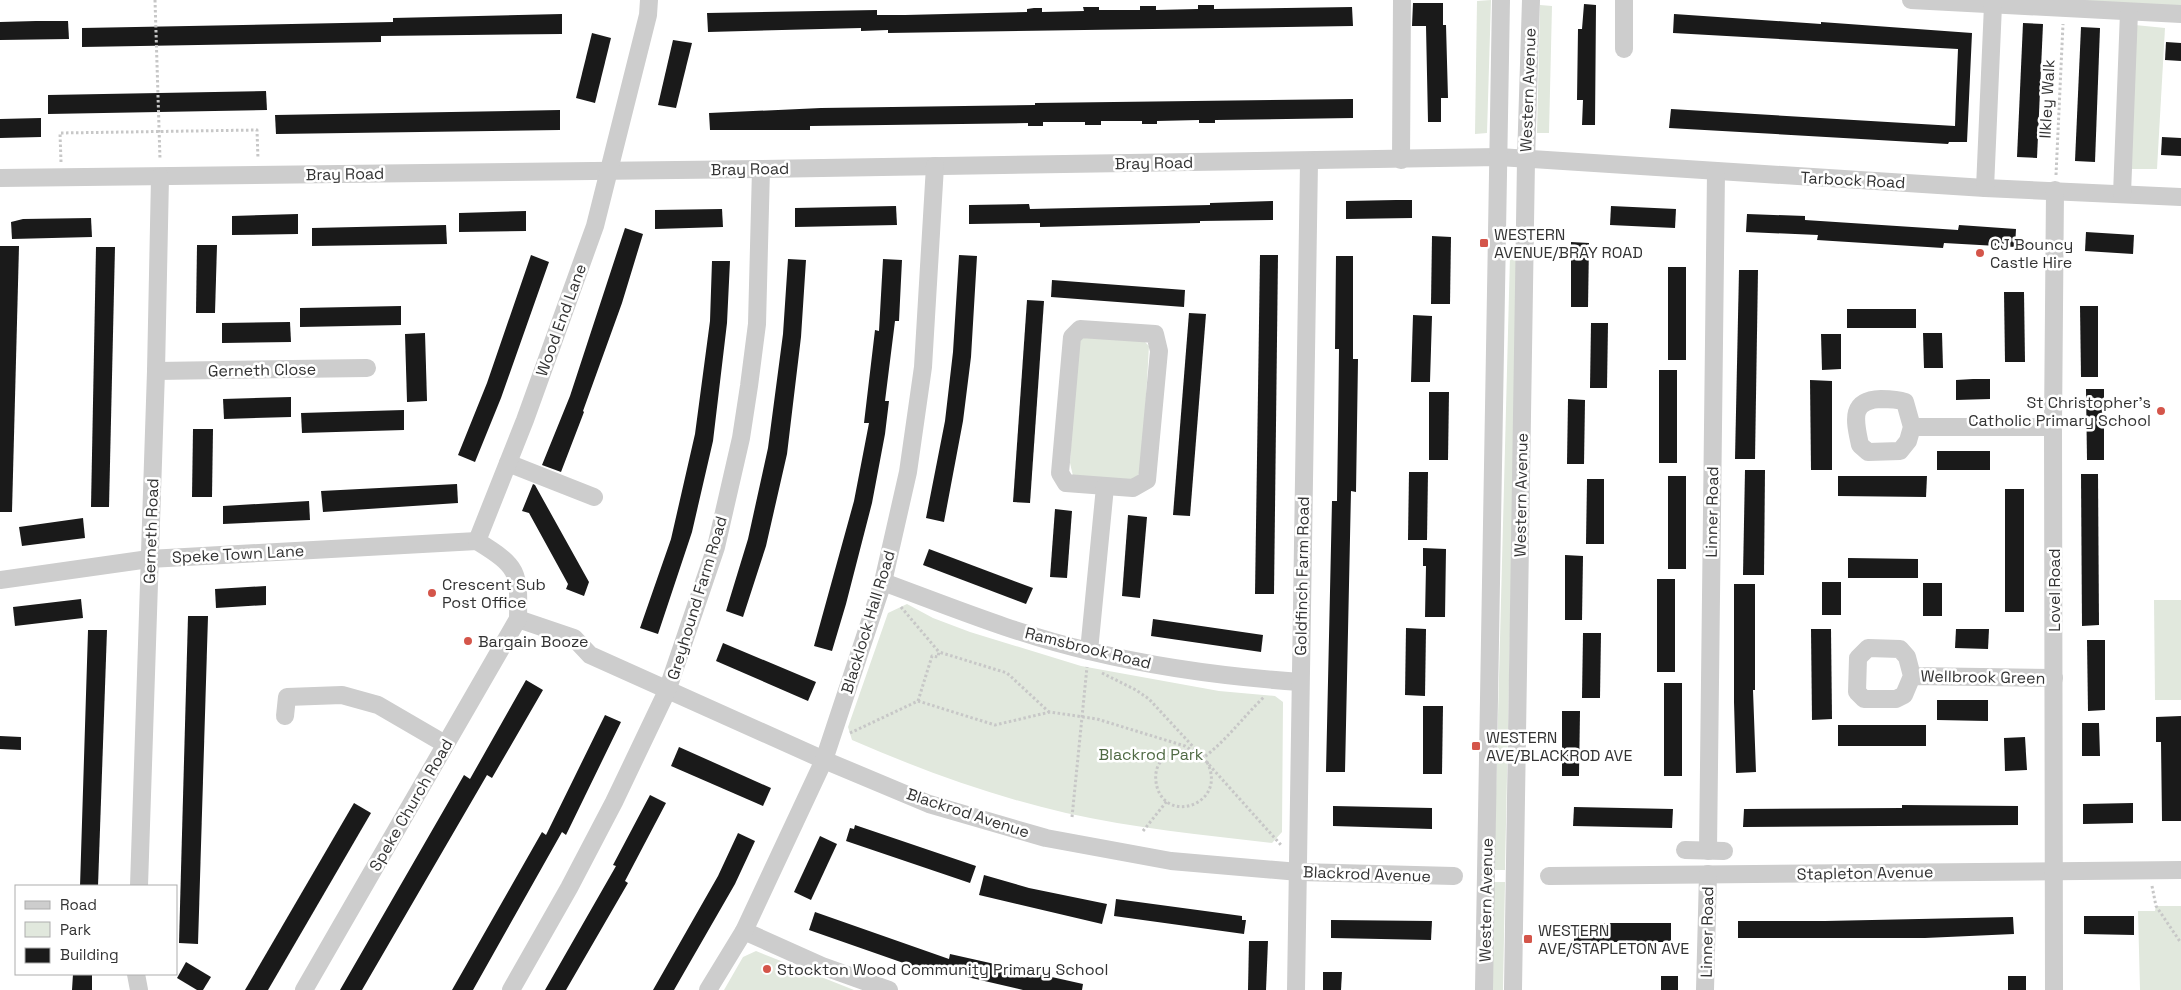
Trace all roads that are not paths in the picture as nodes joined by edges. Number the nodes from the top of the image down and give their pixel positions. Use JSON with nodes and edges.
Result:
{"nodes":[{"id":1,"x":649,"y":0,"type":"edge"},
{"id":2,"x":1402,"y":0,"type":"edge"},
{"id":3,"x":1501,"y":0,"type":"edge"},
{"id":4,"x":1532,"y":0,"type":"edge"},
{"id":5,"x":1624,"y":0,"type":"edge"},
{"id":6,"x":1911,"y":0,"type":"edge"},
{"id":7,"x":1993,"y":5,"type":"junction"},
{"id":8,"x":2129,"y":12,"type":"junction"},
{"id":9,"x":2181,"y":14,"type":"edge"},
{"id":10,"x":1624,"y":49,"type":"dead end"},
{"id":11,"x":1499,"y":157,"type":"junction"},
{"id":12,"x":1401,"y":160,"type":"junction"},
{"id":13,"x":1526,"y":160,"type":"junction"},
{"id":14,"x":1309,"y":162,"type":"junction"},
{"id":15,"x":935,"y":166,"type":"junction"},
{"id":16,"x":761,"y":169,"type":"junction"},
{"id":17,"x":608,"y":172,"type":"junction"},
{"id":18,"x":1716,"y":172,"type":"junction"},
{"id":19,"x":160,"y":176,"type":"junction"},
{"id":20,"x":0,"y":178,"type":"edge"},
{"id":21,"x":1986,"y":188,"type":"junction"},
{"id":22,"x":2056,"y":190,"type":"junction"},
{"id":23,"x":2122,"y":194,"type":"junction"},
{"id":24,"x":2181,"y":197,"type":"edge"},
{"id":25,"x":367,"y":368,"type":"dead end"},
{"id":26,"x":156,"y":371,"type":"junction"},
{"id":27,"x":2053,"y":426,"type":"junction"},
{"id":28,"x":1912,"y":427,"type":"dead end"},
{"id":29,"x":508,"y":463,"type":"junction"},
{"id":30,"x":1105,"y":487,"type":"junction"},
{"id":31,"x":594,"y":497,"type":"dead end"},
{"id":32,"x":477,"y":541,"type":"junction"},
{"id":33,"x":150,"y":559,"type":"junction"},
{"id":34,"x":0,"y":580,"type":"edge"},
{"id":35,"x":883,"y":582,"type":"junction"},
{"id":36,"x":518,"y":619,"type":"junction"},
{"id":37,"x":1088,"y":660,"type":"junction"},
{"id":38,"x":1912,"y":676,"type":"dead end"},
{"id":39,"x":2054,"y":678,"type":"junction"},
{"id":40,"x":1300,"y":682,"type":"junction"},
{"id":41,"x":668,"y":691,"type":"junction"},
{"id":42,"x":285,"y":716,"type":"dead end"},
{"id":43,"x":445,"y":744,"type":"junction"},
{"id":44,"x":824,"y":760,"type":"junction"},
{"id":45,"x":1685,"y":850,"type":"dead end"},
{"id":46,"x":2181,"y":870,"type":"edge"},
{"id":47,"x":2056,"y":871,"type":"junction"},
{"id":48,"x":1299,"y":872,"type":"junction"},
{"id":49,"x":1708,"y":874,"type":"junction"},
{"id":50,"x":1454,"y":876,"type":"dead end"},
{"id":51,"x":1548,"y":876,"type":"dead end"},
{"id":52,"x":138,"y":885,"type":"edge"},
{"id":53,"x":744,"y":931,"type":"junction"},
{"id":54,"x":136,"y":975,"type":"edge"},
{"id":55,"x":140,"y":990,"type":"edge"},
{"id":56,"x":304,"y":990,"type":"edge"},
{"id":57,"x":511,"y":990,"type":"edge"},
{"id":58,"x":708,"y":990,"type":"edge"},
{"id":59,"x":889,"y":990,"type":"edge"},
{"id":60,"x":1296,"y":990,"type":"edge"},
{"id":61,"x":1484,"y":990,"type":"edge"},
{"id":62,"x":1513,"y":990,"type":"edge"},
{"id":63,"x":1705,"y":990,"type":"edge"},
{"id":64,"x":2054,"y":990,"type":"edge"}],
"edges":[{"from":1,"to":17,"type":"street","name":"Wood End Lane"},
{"from":2,"to":12,"type":"street"},
{"from":3,"to":11,"type":"street","name":"Western Avenue"},
{"from":4,"to":13,"type":"street","name":"Western Avenue"},
{"from":5,"to":10,"type":"street"},
{"from":6,"to":7,"type":"street"},
{"from":7,"to":8,"type":"street"},
{"from":7,"to":21,"type":"street"},
{"from":8,"to":9,"type":"street"},
{"from":8,"to":23,"type":"street"},
{"from":11,"to":12,"type":"street","name":"Bray Road"},
{"from":11,"to":13,"type":"street","name":"Bray Road"},
{"from":11,"to":61,"type":"street","name":"Western Avenue"},
{"from":12,"to":14,"type":"street","name":"Bray Road"},
{"from":13,"to":18,"type":"street","name":"Tarbock Road"},
{"from":13,"to":62,"type":"street","name":"Western Avenue"},
{"from":14,"to":15,"type":"street","name":"Bray Road"},
{"from":14,"to":40,"type":"street","name":"Goldfinch Farm Road"},
{"from":15,"to":16,"type":"street","name":"Bray Road"},
{"from":15,"to":35,"type":"street","name":"Blacklock Hall Road"},
{"from":16,"to":17,"type":"street","name":"Bray Road"},
{"from":16,"to":41,"type":"street","name":"Greyhound Farm Road"},
{"from":17,"to":19,"type":"street","name":"Bray Road"},
{"from":17,"to":29,"type":"street","name":"Wood End Lane"},
{"from":18,"to":21,"type":"street","name":"Tarbock Road"},
{"from":18,"to":45,"type":"street","name":"Linner Road"},
{"from":19,"to":20,"type":"street","name":"Bray Road"},
{"from":19,"to":26,"type":"street","name":"Gerneth Road"},
{"from":21,"to":22,"type":"street","name":"Tarbock Road"},
{"from":22,"to":23,"type":"street","name":"Tarbock Road"},
{"from":22,"to":27,"type":"street","name":"Lovel Road"},
{"from":23,"to":24,"type":"street","name":"Tarbock Road"},
{"from":25,"to":26,"type":"street","name":"Gerneth Close"},
{"from":26,"to":33,"type":"street","name":"Gerneth Road"},
{"from":27,"to":28,"type":"street"},
{"from":27,"to":39,"type":"street","name":"Lovel Road"},
{"from":29,"to":31,"type":"street"},
{"from":29,"to":32,"type":"street","name":"Wood End Lane"},
{"from":30,"to":30,"type":"street"},
{"from":30,"to":37,"type":"street"},
{"from":32,"to":33,"type":"street","name":"Speke Town Lane"},
{"from":32,"to":36,"type":"street"},
{"from":33,"to":34,"type":"street","name":"Speke Town Lane"},
{"from":33,"to":52,"type":"street","name":"Gerneth Road"},
{"from":35,"to":37,"type":"street","name":"Ramsbrook Road"},
{"from":35,"to":44,"type":"street","name":"Blacklock Hall Road"},
{"from":36,"to":41,"type":"street","name":"Blackrod Avenue"},
{"from":36,"to":43,"type":"street","name":"Speke Church Road"},
{"from":37,"to":40,"type":"street","name":"Ramsbrook Road"},
{"from":38,"to":39,"type":"street","name":"Wellbrook Green"},
{"from":39,"to":47,"type":"street","name":"Lovel Road"},
{"from":40,"to":48,"type":"street","name":"Goldfinch Farm Road"},
{"from":41,"to":44,"type":"street","name":"Blackrod Avenue"},
{"from":41,"to":57,"type":"street","name":"Greyhound Farm Road"},
{"from":42,"to":43,"type":"street"},
{"from":43,"to":56,"type":"street","name":"Speke Church Road"},
{"from":44,"to":48,"type":"street","name":"Blackrod Avenue"},
{"from":44,"to":53,"type":"street","name":"Blacklock Hall Road"},
{"from":46,"to":47,"type":"street","name":"Stapleton Avenue"},
{"from":47,"to":49,"type":"street","name":"Stapleton Avenue"},
{"from":47,"to":64,"type":"street","name":"Lovel Road"},
{"from":48,"to":50,"type":"street","name":"Blackrod Avenue"},
{"from":48,"to":60,"type":"street","name":"Goldfinch Farm Road"},
{"from":49,"to":51,"type":"street","name":"Stapleton Avenue"},
{"from":49,"to":63,"type":"street","name":"Linner Road"},
{"from":53,"to":58,"type":"street","name":"Blacklock Hall Road"},
{"from":53,"to":59,"type":"street"},
{"from":54,"to":55,"type":"street"}]}
